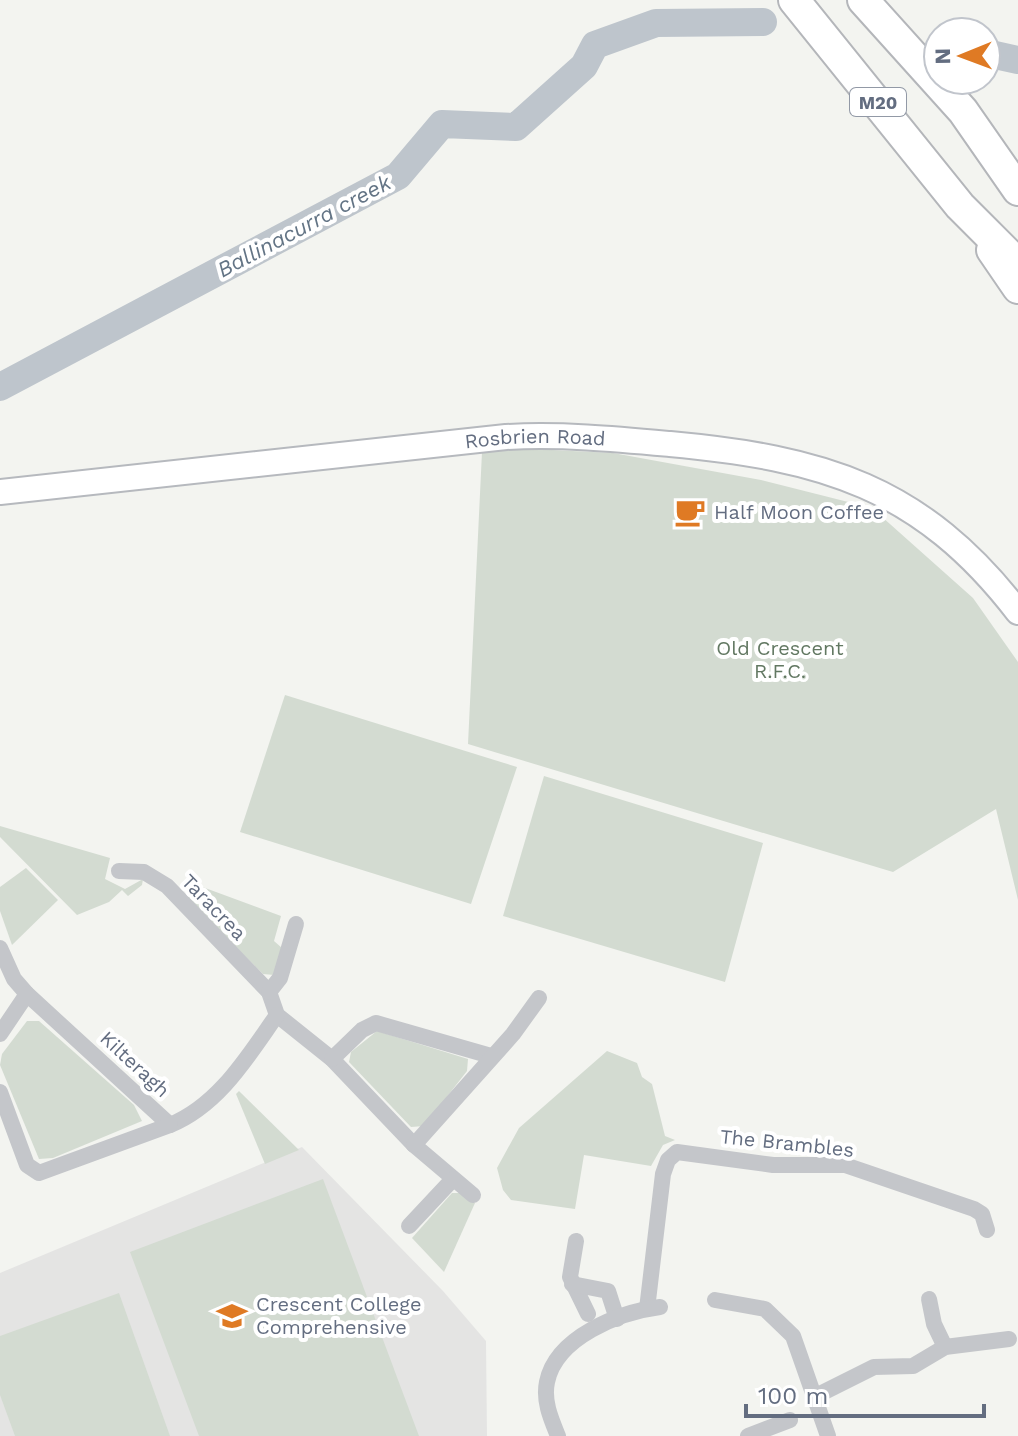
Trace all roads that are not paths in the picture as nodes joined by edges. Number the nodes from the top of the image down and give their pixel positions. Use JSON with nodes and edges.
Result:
{"nodes":[{"id":1,"x":794,"y":0,"type":"edge"},
{"id":2,"x":863,"y":0,"type":"edge"},
{"id":3,"x":963,"y":111,"type":"junction"},
{"id":4,"x":1018,"y":161,"type":"edge"},
{"id":5,"x":1018,"y":190,"type":"edge"},
{"id":6,"x":960,"y":206,"type":"junction"},
{"id":7,"x":1018,"y":264,"type":"edge"},
{"id":8,"x":1018,"y":288,"type":"edge"},
{"id":9,"x":0,"y":492,"type":"edge"},
{"id":10,"x":1018,"y":612,"type":"edge"},
{"id":11,"x":119,"y":871,"type":"dead end"},
{"id":12,"x":296,"y":924,"type":"dead end"},
{"id":13,"x":0,"y":948,"type":"edge"},
{"id":14,"x":269,"y":992,"type":"junction"},
{"id":15,"x":27,"y":994,"type":"junction"},
{"id":16,"x":539,"y":998,"type":"dead end"},
{"id":17,"x":277,"y":1015,"type":"junction"},
{"id":18,"x":0,"y":1034,"type":"edge"},
{"id":19,"x":491,"y":1056,"type":"junction"},
{"id":20,"x":332,"y":1059,"type":"junction"},
{"id":21,"x":0,"y":1092,"type":"edge"},
{"id":22,"x":170,"y":1125,"type":"junction"},
{"id":23,"x":414,"y":1145,"type":"junction"},
{"id":24,"x":453,"y":1179,"type":"junction"},
{"id":25,"x":473,"y":1195,"type":"dead end"},
{"id":26,"x":409,"y":1226,"type":"dead end"},
{"id":27,"x":987,"y":1230,"type":"dead end"},
{"id":28,"x":576,"y":1241,"type":"dead end"},
{"id":29,"x":572,"y":1284,"type":"junction"},
{"id":30,"x":929,"y":1299,"type":"dead end"},
{"id":31,"x":715,"y":1300,"type":"dead end"},
{"id":32,"x":588,"y":1314,"type":"dead end"},
{"id":33,"x":617,"y":1319,"type":"junction"},
{"id":34,"x":1009,"y":1339,"type":"dead end"},
{"id":35,"x":945,"y":1347,"type":"junction"},
{"id":36,"x":814,"y":1397,"type":"junction"},
{"id":37,"x":790,"y":1420,"type":"dead end"},
{"id":38,"x":558,"y":1436,"type":"edge"},
{"id":39,"x":748,"y":1436,"type":"edge"},
{"id":40,"x":828,"y":1436,"type":"edge"}],
"edges":[{"from":1,"to":6,"type":"highway","number":"M20"},
{"from":2,"to":3,"type":"highway","number":"M20"},
{"from":3,"to":4,"type":"highway","number":"M20"},
{"from":3,"to":5,"type":"highway","number":"M20"},
{"from":6,"to":7,"type":"highway","number":"M20"},
{"from":6,"to":8,"type":"highway","number":"M20"},
{"from":9,"to":10,"type":"street","name":"Rosbrien Road"},
{"from":11,"to":14,"type":"street","name":"Taracrea"},
{"from":12,"to":14,"type":"street"},
{"from":13,"to":15,"type":"street","name":"Kilteragh"},
{"from":14,"to":17,"type":"street","name":"Taracrea"},
{"from":15,"to":18,"type":"street"},
{"from":15,"to":22,"type":"street","name":"Kilteragh"},
{"from":16,"to":19,"type":"street"},
{"from":17,"to":20,"type":"street"},
{"from":17,"to":22,"type":"street","name":"Kilteragh"},
{"from":19,"to":20,"type":"street"},
{"from":19,"to":23,"type":"street"},
{"from":20,"to":23,"type":"street"},
{"from":21,"to":22,"type":"street"},
{"from":23,"to":24,"type":"street"},
{"from":24,"to":25,"type":"street"},
{"from":24,"to":26,"type":"street"},
{"from":27,"to":33,"type":"street","name":"The Brambles"},
{"from":28,"to":29,"type":"street"},
{"from":29,"to":32,"type":"street"},
{"from":29,"to":33,"type":"street"},
{"from":30,"to":35,"type":"street"},
{"from":31,"to":36,"type":"street"},
{"from":33,"to":38,"type":"street"},
{"from":34,"to":35,"type":"street"},
{"from":35,"to":36,"type":"street"},
{"from":36,"to":40,"type":"street"},
{"from":37,"to":39,"type":"street"}]}
